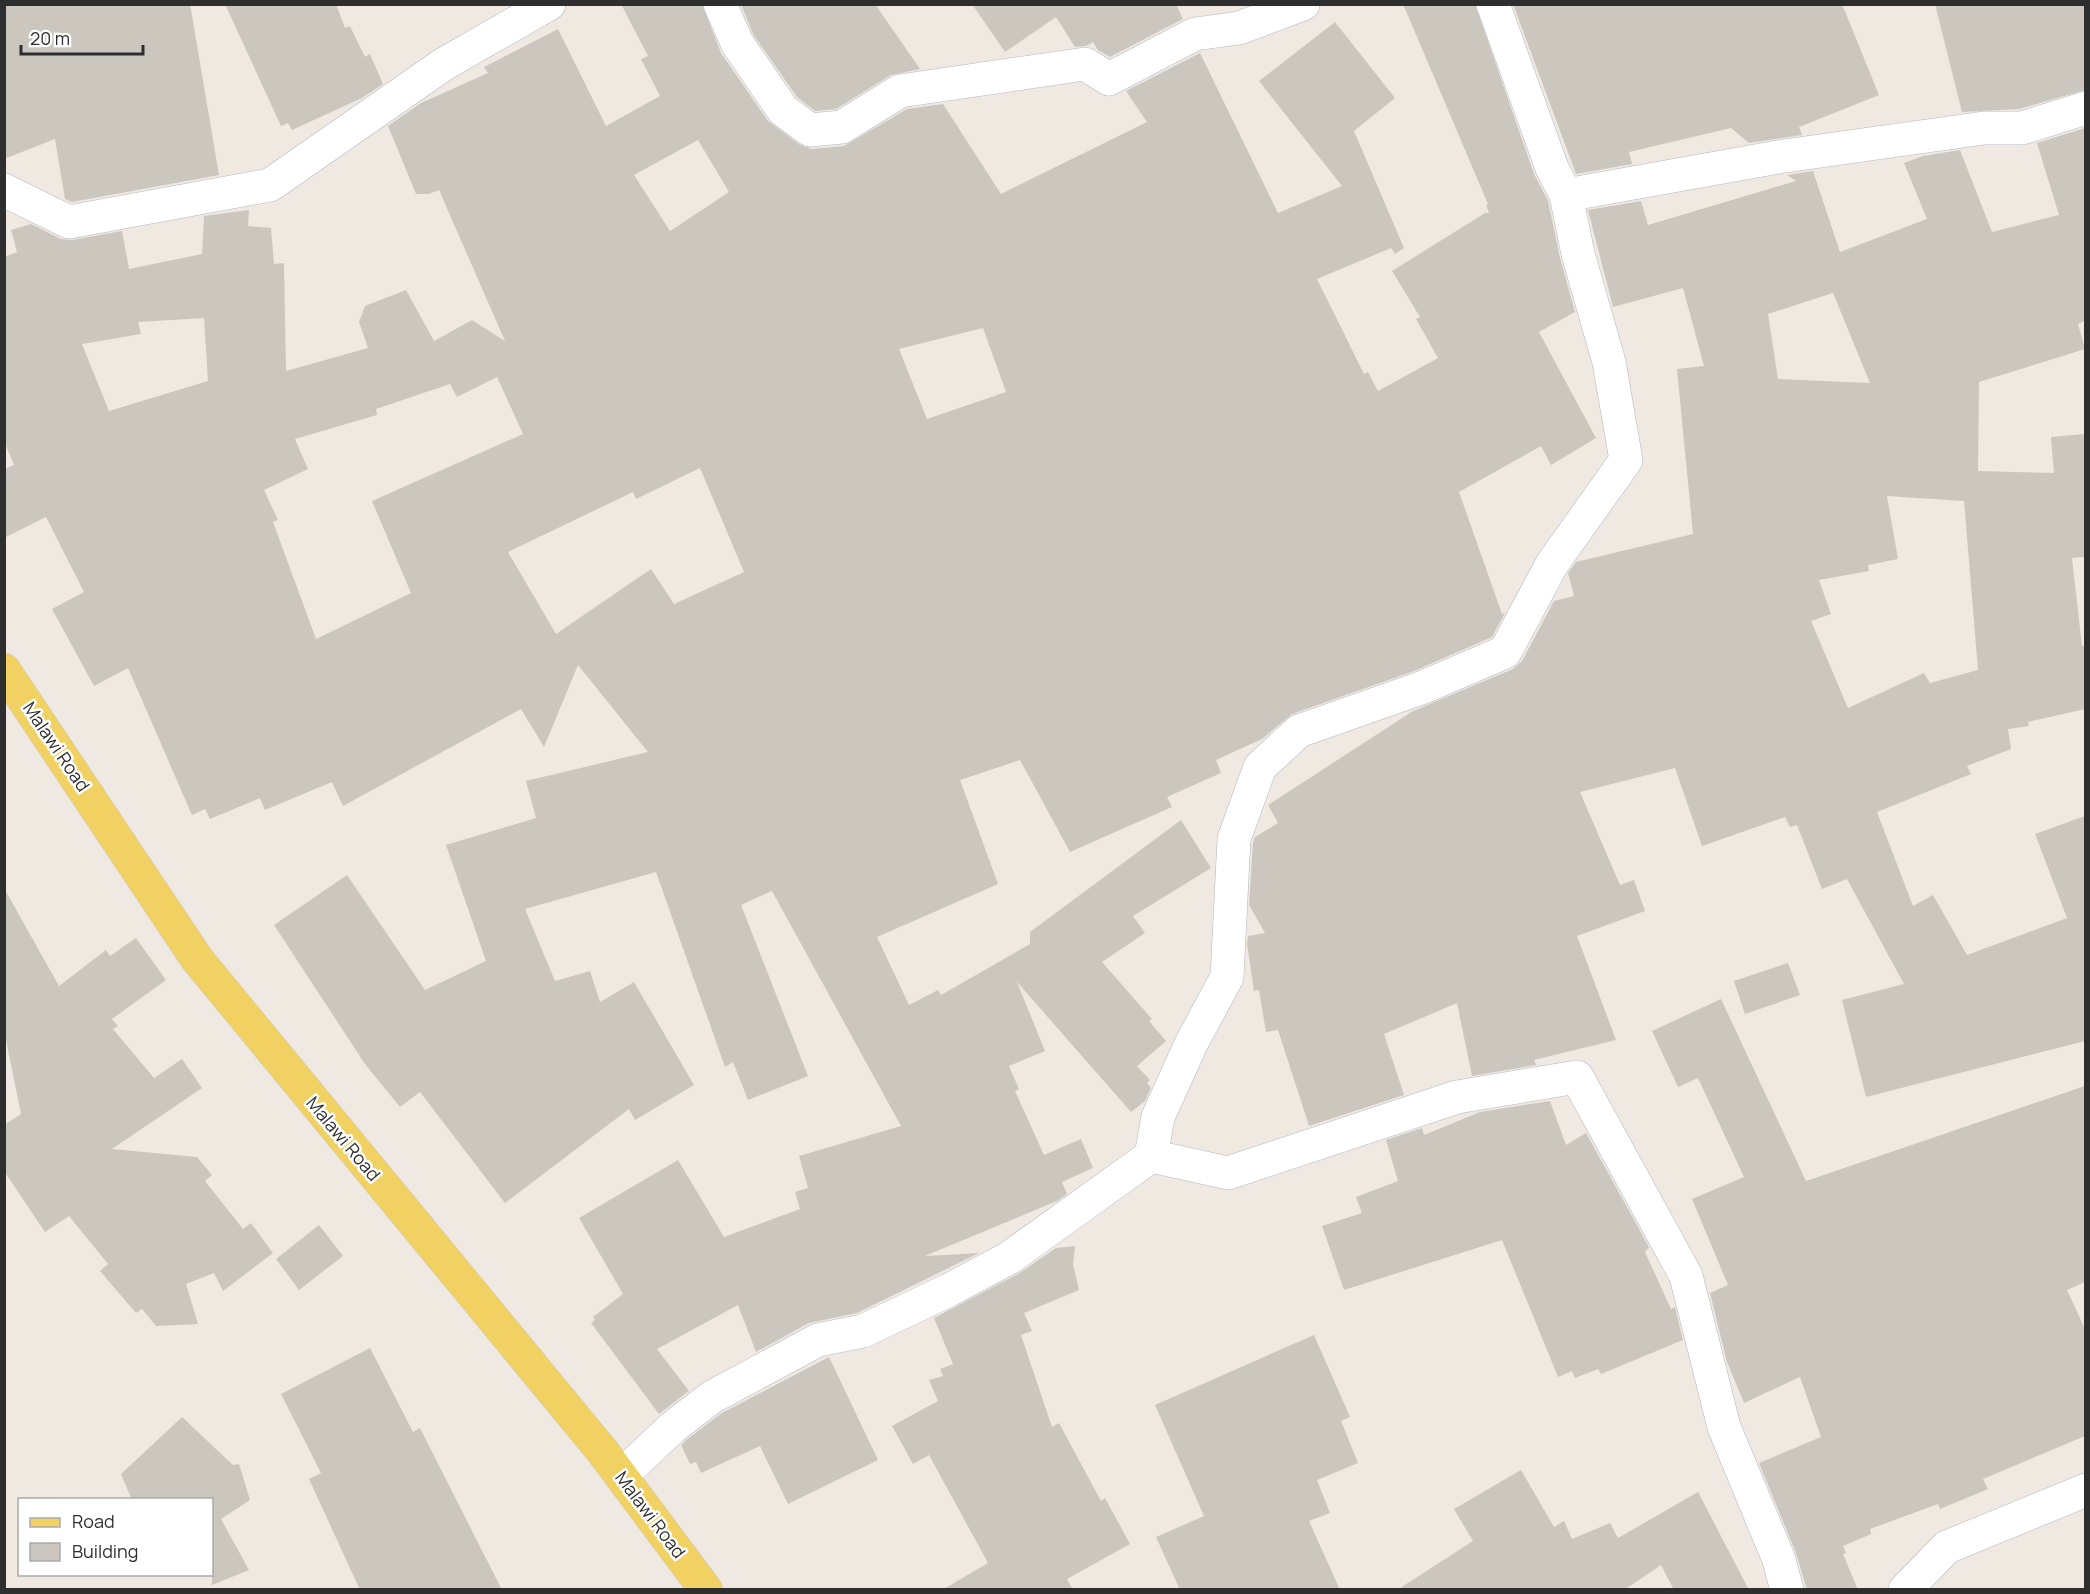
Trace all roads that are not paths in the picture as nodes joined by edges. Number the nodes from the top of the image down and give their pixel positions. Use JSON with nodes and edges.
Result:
{"nodes":[{"id":1,"x":549,"y":4,"type":"edge"},
{"id":2,"x":720,"y":4,"type":"edge"},
{"id":3,"x":1303,"y":4,"type":"edge"},
{"id":4,"x":1493,"y":4,"type":"edge"},
{"id":5,"x":2085,"y":108,"type":"edge"},
{"id":6,"x":4,"y":190,"type":"edge"},
{"id":7,"x":1566,"y":195,"type":"junction"},
{"id":8,"x":4,"y":670,"type":"edge"},
{"id":9,"x":1151,"y":1156,"type":"junction"},
{"id":10,"x":621,"y":1476,"type":"junction"},
{"id":11,"x":2085,"y":1490,"type":"edge"},
{"id":12,"x":706,"y":1590,"type":"edge"},
{"id":13,"x":1787,"y":1590,"type":"edge"},
{"id":14,"x":1905,"y":1590,"type":"edge"}],
"edges":[{"from":1,"to":6,"type":"street"},
{"from":2,"to":3,"type":"street"},
{"from":4,"to":7,"type":"street"},
{"from":5,"to":7,"type":"street"},
{"from":7,"to":9,"type":"street"},
{"from":8,"to":10,"type":"main road","name":"Malawi Road"},
{"from":9,"to":10,"type":"street"},
{"from":9,"to":13,"type":"street"},
{"from":10,"to":12,"type":"main road","name":"Malawi Road"},
{"from":11,"to":14,"type":"street"}]}
